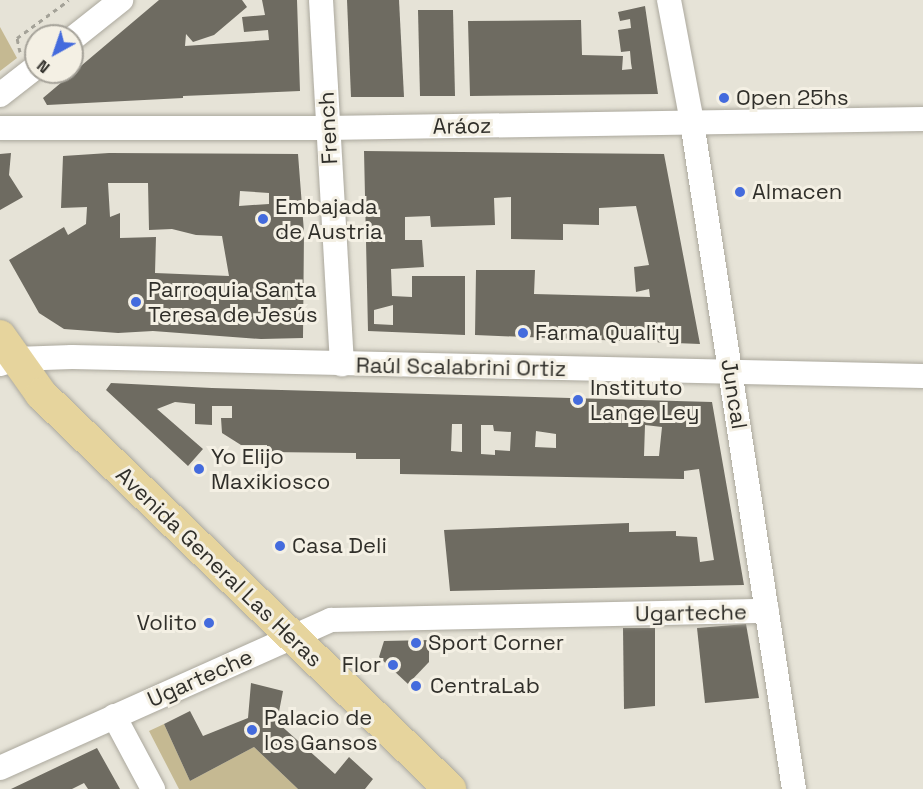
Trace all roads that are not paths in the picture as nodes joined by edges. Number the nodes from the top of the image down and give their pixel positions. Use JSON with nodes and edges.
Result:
{"nodes":[{"id":1,"x":121,"y":0,"type":"edge"},
{"id":2,"x":321,"y":0,"type":"edge"},
{"id":3,"x":669,"y":0,"type":"edge"},
{"id":4,"x":84,"y":29,"type":"edge"},
{"id":5,"x":24,"y":69,"type":"edge"},
{"id":6,"x":0,"y":95,"type":"edge"},
{"id":7,"x":923,"y":119,"type":"edge"},
{"id":8,"x":692,"y":122,"type":"junction"},
{"id":9,"x":0,"y":128,"type":"edge"},
{"id":10,"x":327,"y":128,"type":"junction"},
{"id":11,"x":5,"y":353,"type":"edge"},
{"id":12,"x":342,"y":364,"type":"junction"},
{"id":13,"x":731,"y":373,"type":"junction"},
{"id":14,"x":923,"y":376,"type":"edge"},
{"id":15,"x":767,"y":611,"type":"junction"},
{"id":16,"x":292,"y":636,"type":"junction"},
{"id":17,"x":114,"y":716,"type":"junction"},
{"id":18,"x":0,"y":768,"type":"edge"},
{"id":19,"x":153,"y":789,"type":"edge"},
{"id":20,"x":450,"y":789,"type":"edge"},
{"id":21,"x":794,"y":789,"type":"edge"}],
"edges":[{"from":1,"to":4,"type":"street"},
{"from":2,"to":10,"type":"street","name":"French"},
{"from":3,"to":8,"type":"street","name":"Juncal"},
{"from":5,"to":6,"type":"street"},
{"from":7,"to":8,"type":"street","name":"Aráoz"},
{"from":8,"to":10,"type":"street","name":"Aráoz"},
{"from":8,"to":13,"type":"street","name":"Juncal"},
{"from":9,"to":10,"type":"street","name":"Aráoz"},
{"from":10,"to":12,"type":"street","name":"French"},
{"from":11,"to":12,"type":"street","name":"Raúl Scalabrini Ortiz"},
{"from":11,"to":16,"type":"main road","name":"Avenida General Las Heras"},
{"from":12,"to":13,"type":"street","name":"Raúl Scalabrini Ortiz"},
{"from":13,"to":14,"type":"street","name":"Raúl Scalabrini Ortiz"},
{"from":13,"to":15,"type":"street","name":"Juncal"},
{"from":15,"to":16,"type":"street","name":"Ugarteche"},
{"from":15,"to":21,"type":"street","name":"Juncal"},
{"from":16,"to":17,"type":"street","name":"Ugarteche"},
{"from":16,"to":20,"type":"main road","name":"Avenida General Las Heras"},
{"from":17,"to":18,"type":"street","name":"Ugarteche"},
{"from":17,"to":19,"type":"street"}]}
